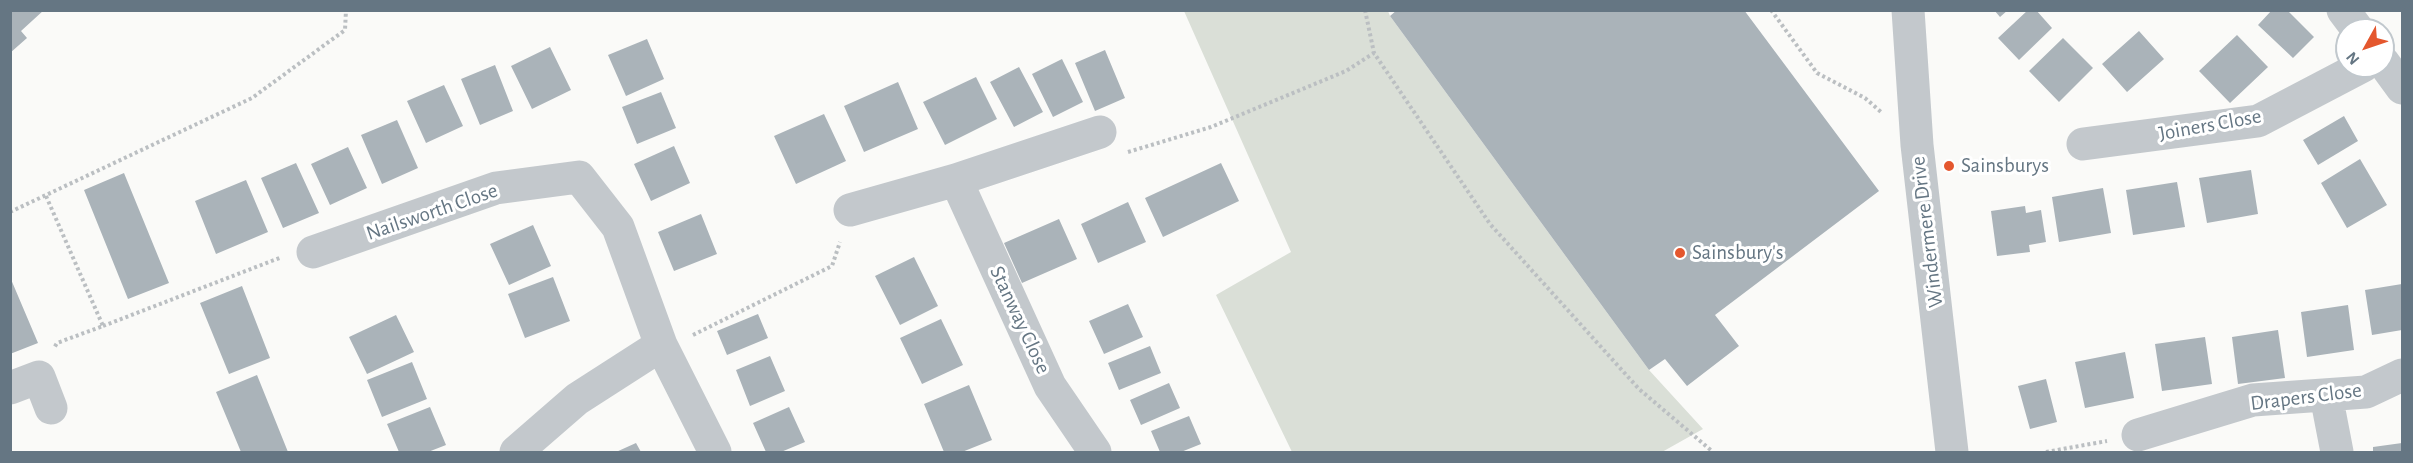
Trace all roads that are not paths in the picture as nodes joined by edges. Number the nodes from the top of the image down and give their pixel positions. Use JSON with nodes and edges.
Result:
{"nodes":[{"id":1,"x":1908,"y":10,"type":"edge"},
{"id":2,"x":2340,"y":78,"type":"edge"},
{"id":3,"x":1100,"y":132,"type":"road end"},
{"id":4,"x":2083,"y":144,"type":"dead end"},
{"id":5,"x":956,"y":180,"type":"junction"},
{"id":6,"x":850,"y":210,"type":"road end"},
{"id":7,"x":313,"y":252,"type":"road end"},
{"id":8,"x":662,"y":348,"type":"junction"},
{"id":9,"x":2403,"y":375,"type":"edge"},
{"id":10,"x":25,"y":382,"type":"edge"},
{"id":11,"x":2326,"y":395,"type":"junction"},
{"id":12,"x":51,"y":408,"type":"dead end"},
{"id":13,"x":2138,"y":435,"type":"road end"},
{"id":14,"x":516,"y":453,"type":"edge"},
{"id":15,"x":715,"y":453,"type":"edge"},
{"id":16,"x":1095,"y":453,"type":"edge"},
{"id":17,"x":1952,"y":453,"type":"edge"},
{"id":18,"x":2337,"y":453,"type":"edge"}],
"edges":[{"from":1,"to":17,"type":"street","name":"Windermere Drive"},
{"from":2,"to":4,"type":"street","name":"Joiners Close"},
{"from":3,"to":5,"type":"street"},
{"from":5,"to":6,"type":"street"},
{"from":5,"to":16,"type":"street","name":"Stanway Close"},
{"from":7,"to":8,"type":"street","name":"Nailsworth Close"},
{"from":8,"to":14,"type":"street"},
{"from":8,"to":15,"type":"street"},
{"from":9,"to":11,"type":"street","name":"Drapers Close"},
{"from":10,"to":12,"type":"street"},
{"from":11,"to":13,"type":"street","name":"Drapers Close"},
{"from":11,"to":18,"type":"street"}]}
